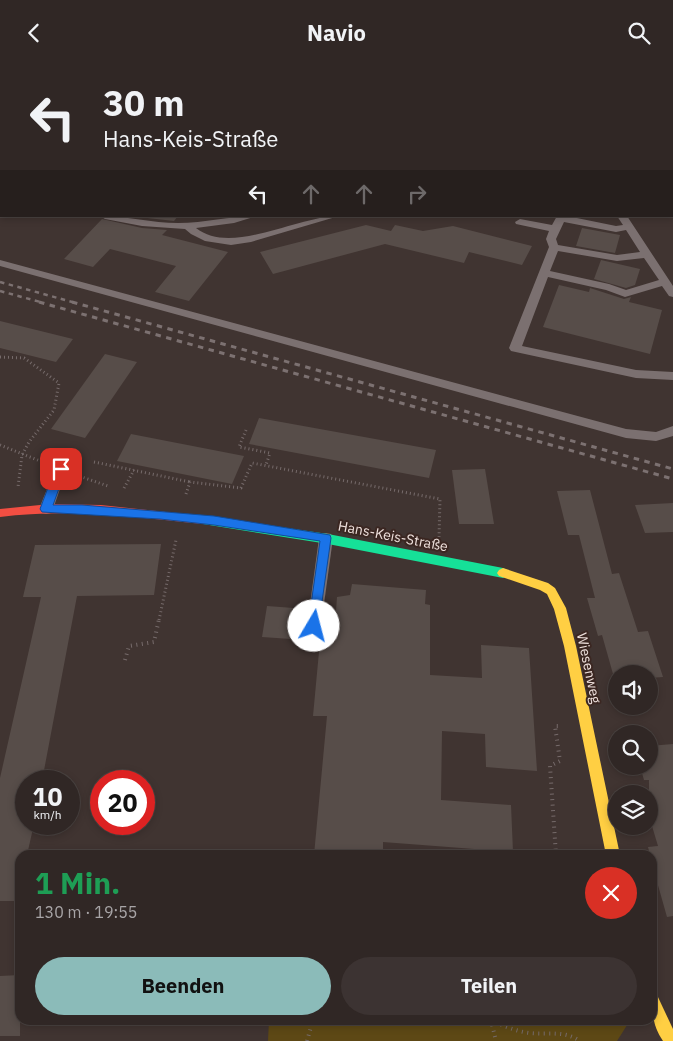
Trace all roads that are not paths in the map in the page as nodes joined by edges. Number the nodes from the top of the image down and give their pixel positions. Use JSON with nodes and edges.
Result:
{"nodes":[{"id":1,"x":110,"y":217,"type":"edge"},
{"id":2,"x":247,"y":217,"type":"edge"},
{"id":3,"x":330,"y":217,"type":"edge"},
{"id":4,"x":623,"y":217,"type":"edge"},
{"id":5,"x":520,"y":221,"type":"dead end"},
{"id":6,"x":189,"y":227,"type":"junction"},
{"id":7,"x":629,"y":227,"type":"junction"},
{"id":8,"x":555,"y":229,"type":"junction"},
{"id":9,"x":554,"y":247,"type":"junction"},
{"id":10,"x":647,"y":254,"type":"junction"},
{"id":11,"x":0,"y":263,"type":"edge"},
{"id":12,"x":544,"y":273,"type":"junction"},
{"id":13,"x":665,"y":282,"type":"junction"},
{"id":14,"x":673,"y":294,"type":"edge"},
{"id":15,"x":673,"y":376,"type":"edge"},
{"id":16,"x":673,"y":431,"type":"edge"},
{"id":17,"x":61,"y":469,"type":"road end"},
{"id":18,"x":46,"y":509,"type":"junction"},
{"id":19,"x":0,"y":513,"type":"edge"},
{"id":20,"x":326,"y":538,"type":"junction"},
{"id":21,"x":540,"y":583,"type":"joint"},
{"id":22,"x":314,"y":626,"type":"dead end"},
{"id":23,"x":612,"y":850,"type":"edge"},
{"id":24,"x":657,"y":1012,"type":"edge"},
{"id":25,"x":672,"y":1041,"type":"edge"}],
"edges":[{"from":1,"to":6,"type":"lane"},
{"from":2,"to":6,"type":"lane"},
{"from":3,"to":6,"type":"lane"},
{"from":4,"to":7,"type":"lane"},
{"from":5,"to":8,"type":"lane"},
{"from":7,"to":8,"type":"lane"},
{"from":7,"to":10,"type":"lane"},
{"from":8,"to":9,"type":"lane"},
{"from":9,"to":10,"type":"lane"},
{"from":9,"to":12,"type":"lane"},
{"from":10,"to":13,"type":"lane"},
{"from":11,"to":16,"type":"lane"},
{"from":12,"to":13,"type":"lane"},
{"from":12,"to":15,"type":"lane"},
{"from":13,"to":14,"type":"lane"},
{"from":17,"to":18,"type":"lane"},
{"from":18,"to":19,"type":"street","name":"Hans-Keis-Straße"},
{"from":18,"to":20,"type":"street","name":"Hans-Keis-Straße"},
{"from":20,"to":21,"type":"street","name":"Hans-Keis-Straße"},
{"from":20,"to":22,"type":"lane"},
{"from":21,"to":23,"type":"street","name":"Wiesenweg"},
{"from":24,"to":25,"type":"street"}]}
